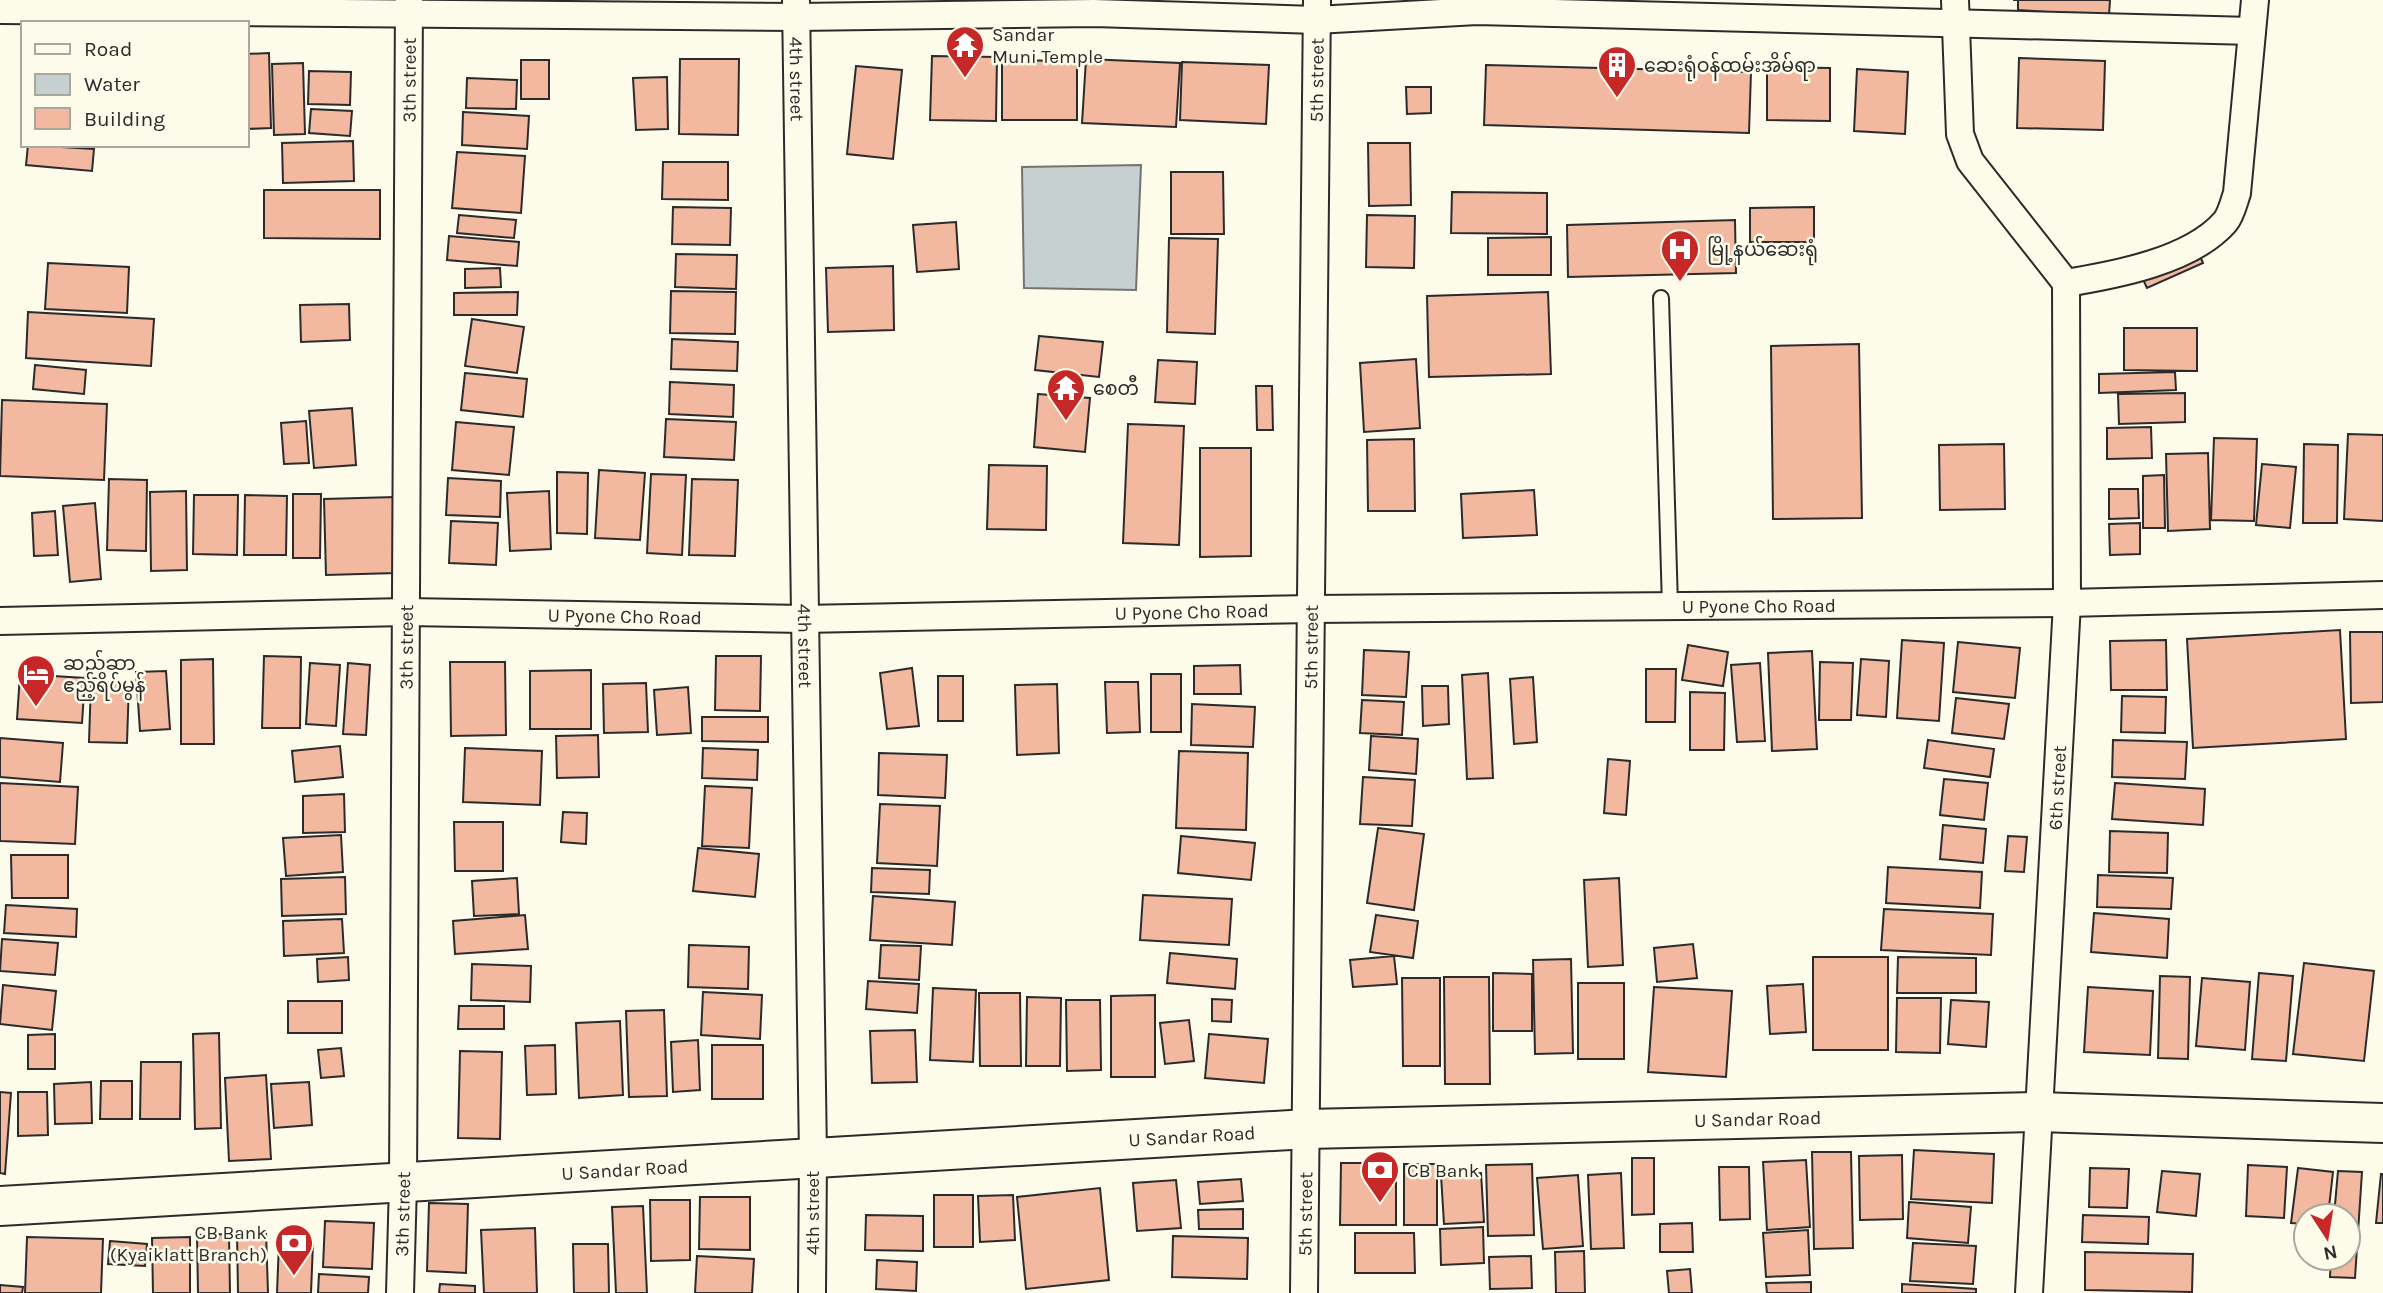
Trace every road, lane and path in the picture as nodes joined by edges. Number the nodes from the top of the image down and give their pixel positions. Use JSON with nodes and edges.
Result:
{"nodes":[{"id":1,"x":2255,"y":0,"type":"edge"},
{"id":2,"x":409,"y":8,"type":"edge"},
{"id":3,"x":0,"y":9,"type":"edge"},
{"id":4,"x":797,"y":9,"type":"edge"},
{"id":5,"x":1317,"y":10,"type":"edge"},
{"id":6,"x":1955,"y":12,"type":"edge"},
{"id":7,"x":2252,"y":31,"type":"junction"},
{"id":8,"x":2066,"y":283,"type":"junction"},
{"id":9,"x":1661,"y":298,"type":"dead end"},
{"id":10,"x":2383,"y":595,"type":"edge"},
{"id":11,"x":2067,"y":603,"type":"junction"},
{"id":12,"x":1670,"y":606,"type":"junction"},
{"id":13,"x":1311,"y":609,"type":"junction"},
{"id":14,"x":406,"y":612,"type":"junction"},
{"id":15,"x":803,"y":620,"type":"junction"},
{"id":16,"x":0,"y":621,"type":"edge"},
{"id":17,"x":2038,"y":1112,"type":"junction"},
{"id":18,"x":2383,"y":1123,"type":"edge"},
{"id":19,"x":1307,"y":1129,"type":"junction"},
{"id":20,"x":813,"y":1156,"type":"junction"},
{"id":21,"x":403,"y":1184,"type":"junction"},
{"id":22,"x":0,"y":1206,"type":"edge"},
{"id":23,"x":400,"y":1293,"type":"edge"},
{"id":24,"x":812,"y":1293,"type":"edge"},
{"id":25,"x":1304,"y":1293,"type":"edge"},
{"id":26,"x":2029,"y":1293,"type":"edge"}],
"edges":[{"from":1,"to":7,"type":"street"},
{"from":2,"to":3,"type":"street"},
{"from":2,"to":4,"type":"street"},
{"from":2,"to":14,"type":"street","name":"3th street"},
{"from":4,"to":5,"type":"street"},
{"from":4,"to":15,"type":"street","name":"4th street"},
{"from":5,"to":6,"type":"street"},
{"from":5,"to":13,"type":"street","name":"5th street"},
{"from":6,"to":7,"type":"street"},
{"from":6,"to":8,"type":"street"},
{"from":7,"to":8,"type":"street"},
{"from":8,"to":11,"type":"street","name":"6th street"},
{"from":9,"to":12,"type":"lane"},
{"from":10,"to":11,"type":"street","name":"U Pyone Cho Road"},
{"from":11,"to":12,"type":"street","name":"U Pyone Cho Road"},
{"from":11,"to":17,"type":"street","name":"6th street"},
{"from":12,"to":13,"type":"street","name":"U Pyone Cho Road"},
{"from":13,"to":15,"type":"street","name":"U Pyone Cho Road"},
{"from":13,"to":19,"type":"street","name":"5th street"},
{"from":14,"to":15,"type":"street","name":"U Pyone Cho Road"},
{"from":14,"to":16,"type":"street","name":"U Pyone Cho Road"},
{"from":14,"to":21,"type":"street","name":"3th street"},
{"from":15,"to":20,"type":"street","name":"4th street"},
{"from":17,"to":18,"type":"main road","name":"U Sandar Road"},
{"from":17,"to":19,"type":"main road","name":"U Sandar Road"},
{"from":17,"to":26,"type":"street","name":"6th street"},
{"from":19,"to":20,"type":"main road","name":"U Sandar Road"},
{"from":19,"to":25,"type":"street","name":"5th street"},
{"from":20,"to":21,"type":"main road","name":"U Sandar Road"},
{"from":20,"to":24,"type":"street","name":"4th street"},
{"from":21,"to":22,"type":"main road","name":"U Sandar Road"},
{"from":21,"to":23,"type":"street","name":"3th street"}]}
